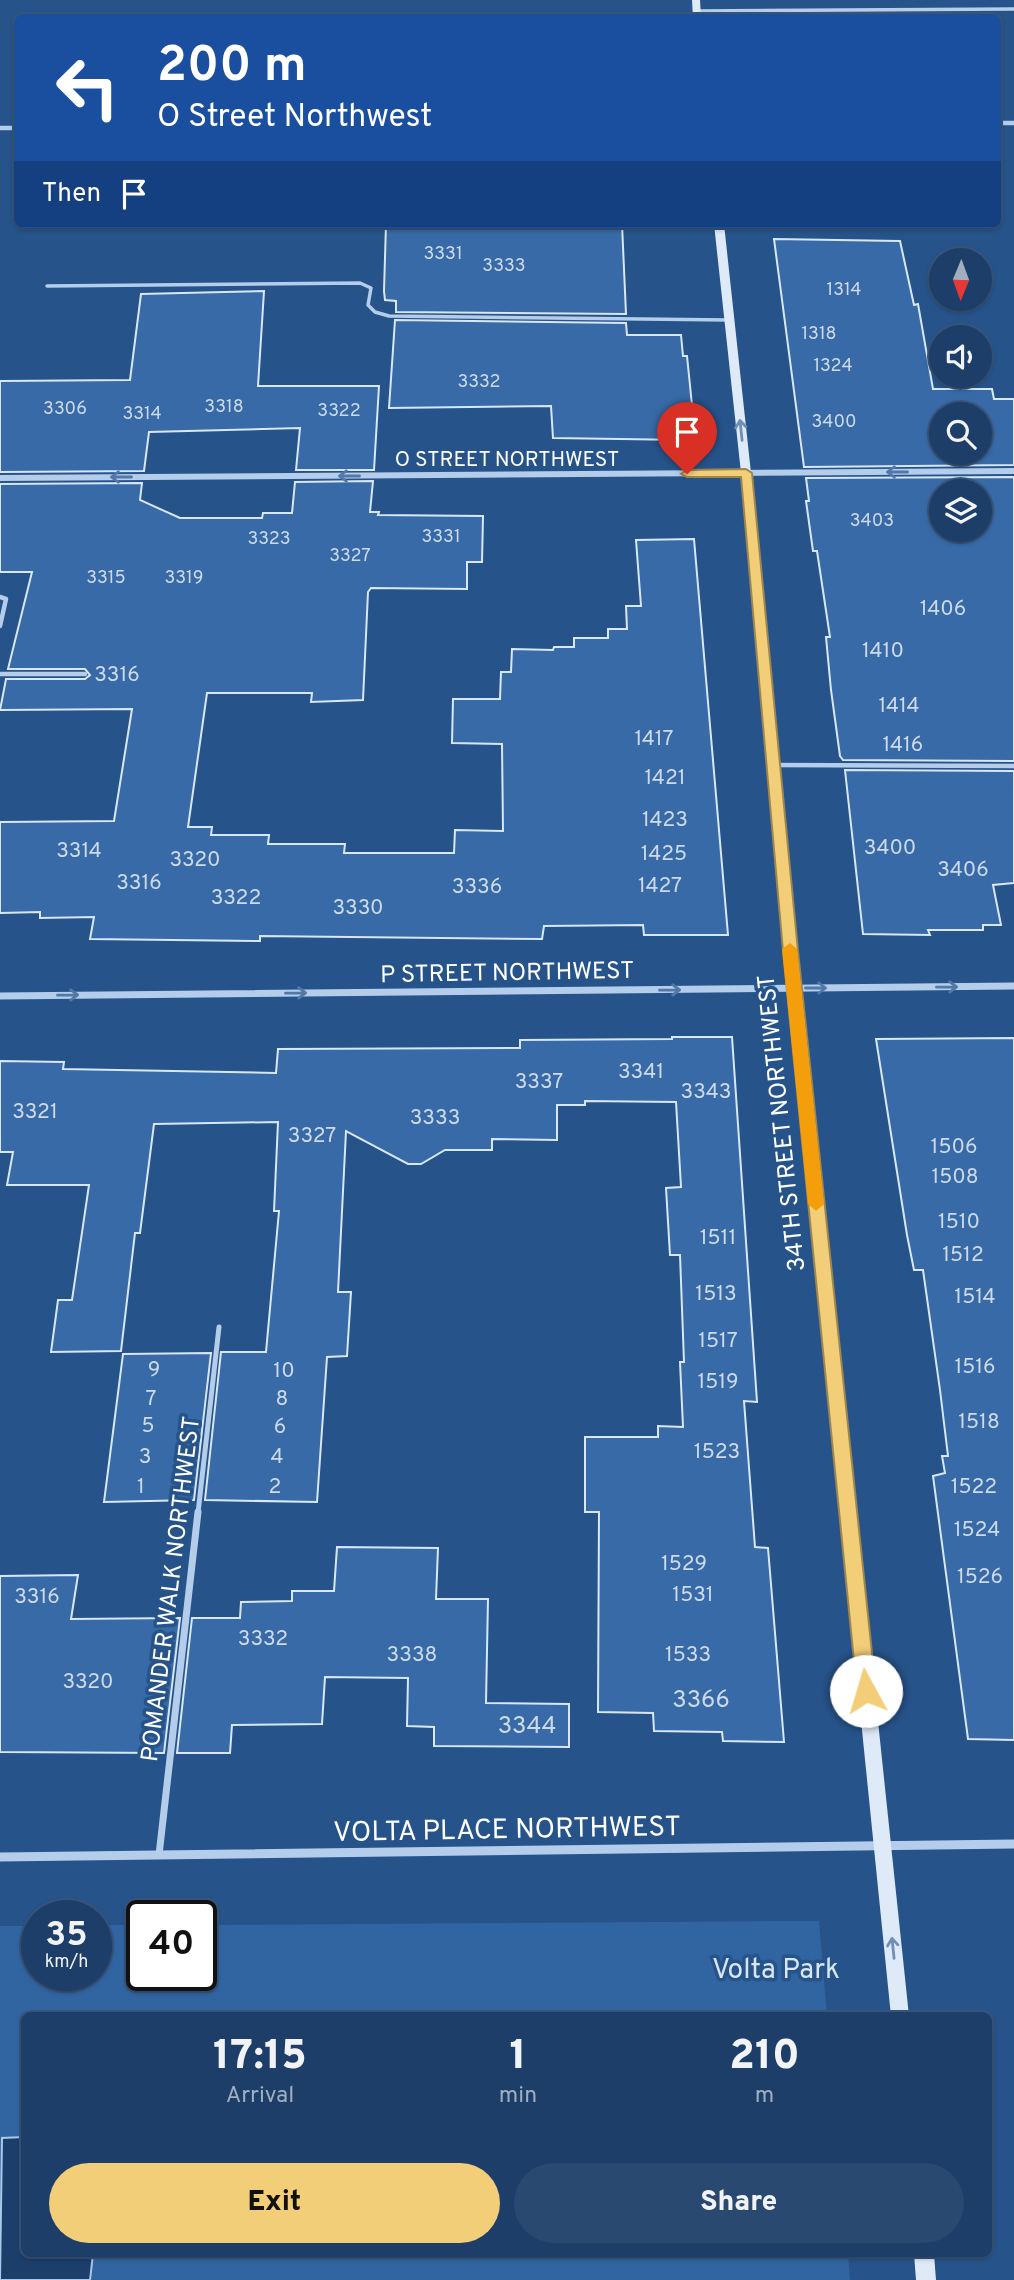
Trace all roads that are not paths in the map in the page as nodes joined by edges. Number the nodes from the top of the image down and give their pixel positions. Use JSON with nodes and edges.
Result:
{"nodes":[{"id":1,"x":696,"y":0,"type":"edge"},
{"id":2,"x":1014,"y":9,"type":"edge"},
{"id":3,"x":697,"y":14,"type":"edge"},
{"id":4,"x":719,"y":228,"type":"edge"},
{"id":5,"x":47,"y":286,"type":"dead end"},
{"id":6,"x":729,"y":320,"type":"junction"},
{"id":7,"x":1014,"y":471,"type":"edge"},
{"id":8,"x":746,"y":473,"type":"junction"},
{"id":9,"x":0,"y":478,"type":"edge"},
{"id":10,"x":0,"y":597,"type":"edge"},
{"id":11,"x":0,"y":626,"type":"edge"},
{"id":12,"x":0,"y":674,"type":"edge"},
{"id":13,"x":85,"y":674,"type":"dead end"},
{"id":14,"x":773,"y":765,"type":"junction"},
{"id":15,"x":1014,"y":765,"type":"edge"},
{"id":16,"x":1014,"y":986,"type":"edge"},
{"id":17,"x":794,"y":988,"type":"junction"},
{"id":18,"x":0,"y":996,"type":"edge"},
{"id":19,"x":219,"y":1327,"type":"dead end"},
{"id":20,"x":1014,"y":1844,"type":"edge"},
{"id":21,"x":882,"y":1846,"type":"junction"},
{"id":22,"x":159,"y":1855,"type":"junction"},
{"id":23,"x":0,"y":1857,"type":"edge"},
{"id":24,"x":900,"y":2012,"type":"edge"},
{"id":25,"x":924,"y":2257,"type":"edge"},
{"id":26,"x":926,"y":2280,"type":"edge"}],
"edges":[{"from":1,"to":3,"type":"street"},
{"from":2,"to":3,"type":"lane"},
{"from":4,"to":6,"type":"street","name":"34TH STREET NORTHWEST"},
{"from":5,"to":6,"type":"lane"},
{"from":8,"to":6,"type":"street","name":"34TH STREET NORTHWEST","one_way":true},
{"from":7,"to":8,"type":"street","name":"O STREET NORTHWEST","one_way":true},
{"from":8,"to":9,"type":"street","name":"O STREET NORTHWEST","one_way":true},
{"from":8,"to":14,"type":"street","name":"34TH STREET NORTHWEST"},
{"from":10,"to":11,"type":"lane"},
{"from":12,"to":13,"type":"lane"},
{"from":14,"to":15,"type":"lane"},
{"from":14,"to":17,"type":"street","name":"34TH STREET NORTHWEST"},
{"from":17,"to":16,"type":"street","name":"P STREET NORTHWEST","one_way":true},
{"from":18,"to":17,"type":"street","name":"P STREET NORTHWEST","one_way":true},
{"from":17,"to":21,"type":"street","name":"34TH STREET NORTHWEST"},
{"from":19,"to":22,"type":"lane","name":"POMANDER WALK NORTHWEST"},
{"from":20,"to":21,"type":"street","name":"VOLTA PLACE NORTHWEST"},
{"from":21,"to":22,"type":"street","name":"VOLTA PLACE NORTHWEST"},
{"from":24,"to":21,"type":"street","name":"34TH STREET NORTHWEST","one_way":true},
{"from":22,"to":23,"type":"street","name":"VOLTA PLACE NORTHWEST"},
{"from":25,"to":26,"type":"street"}]}
